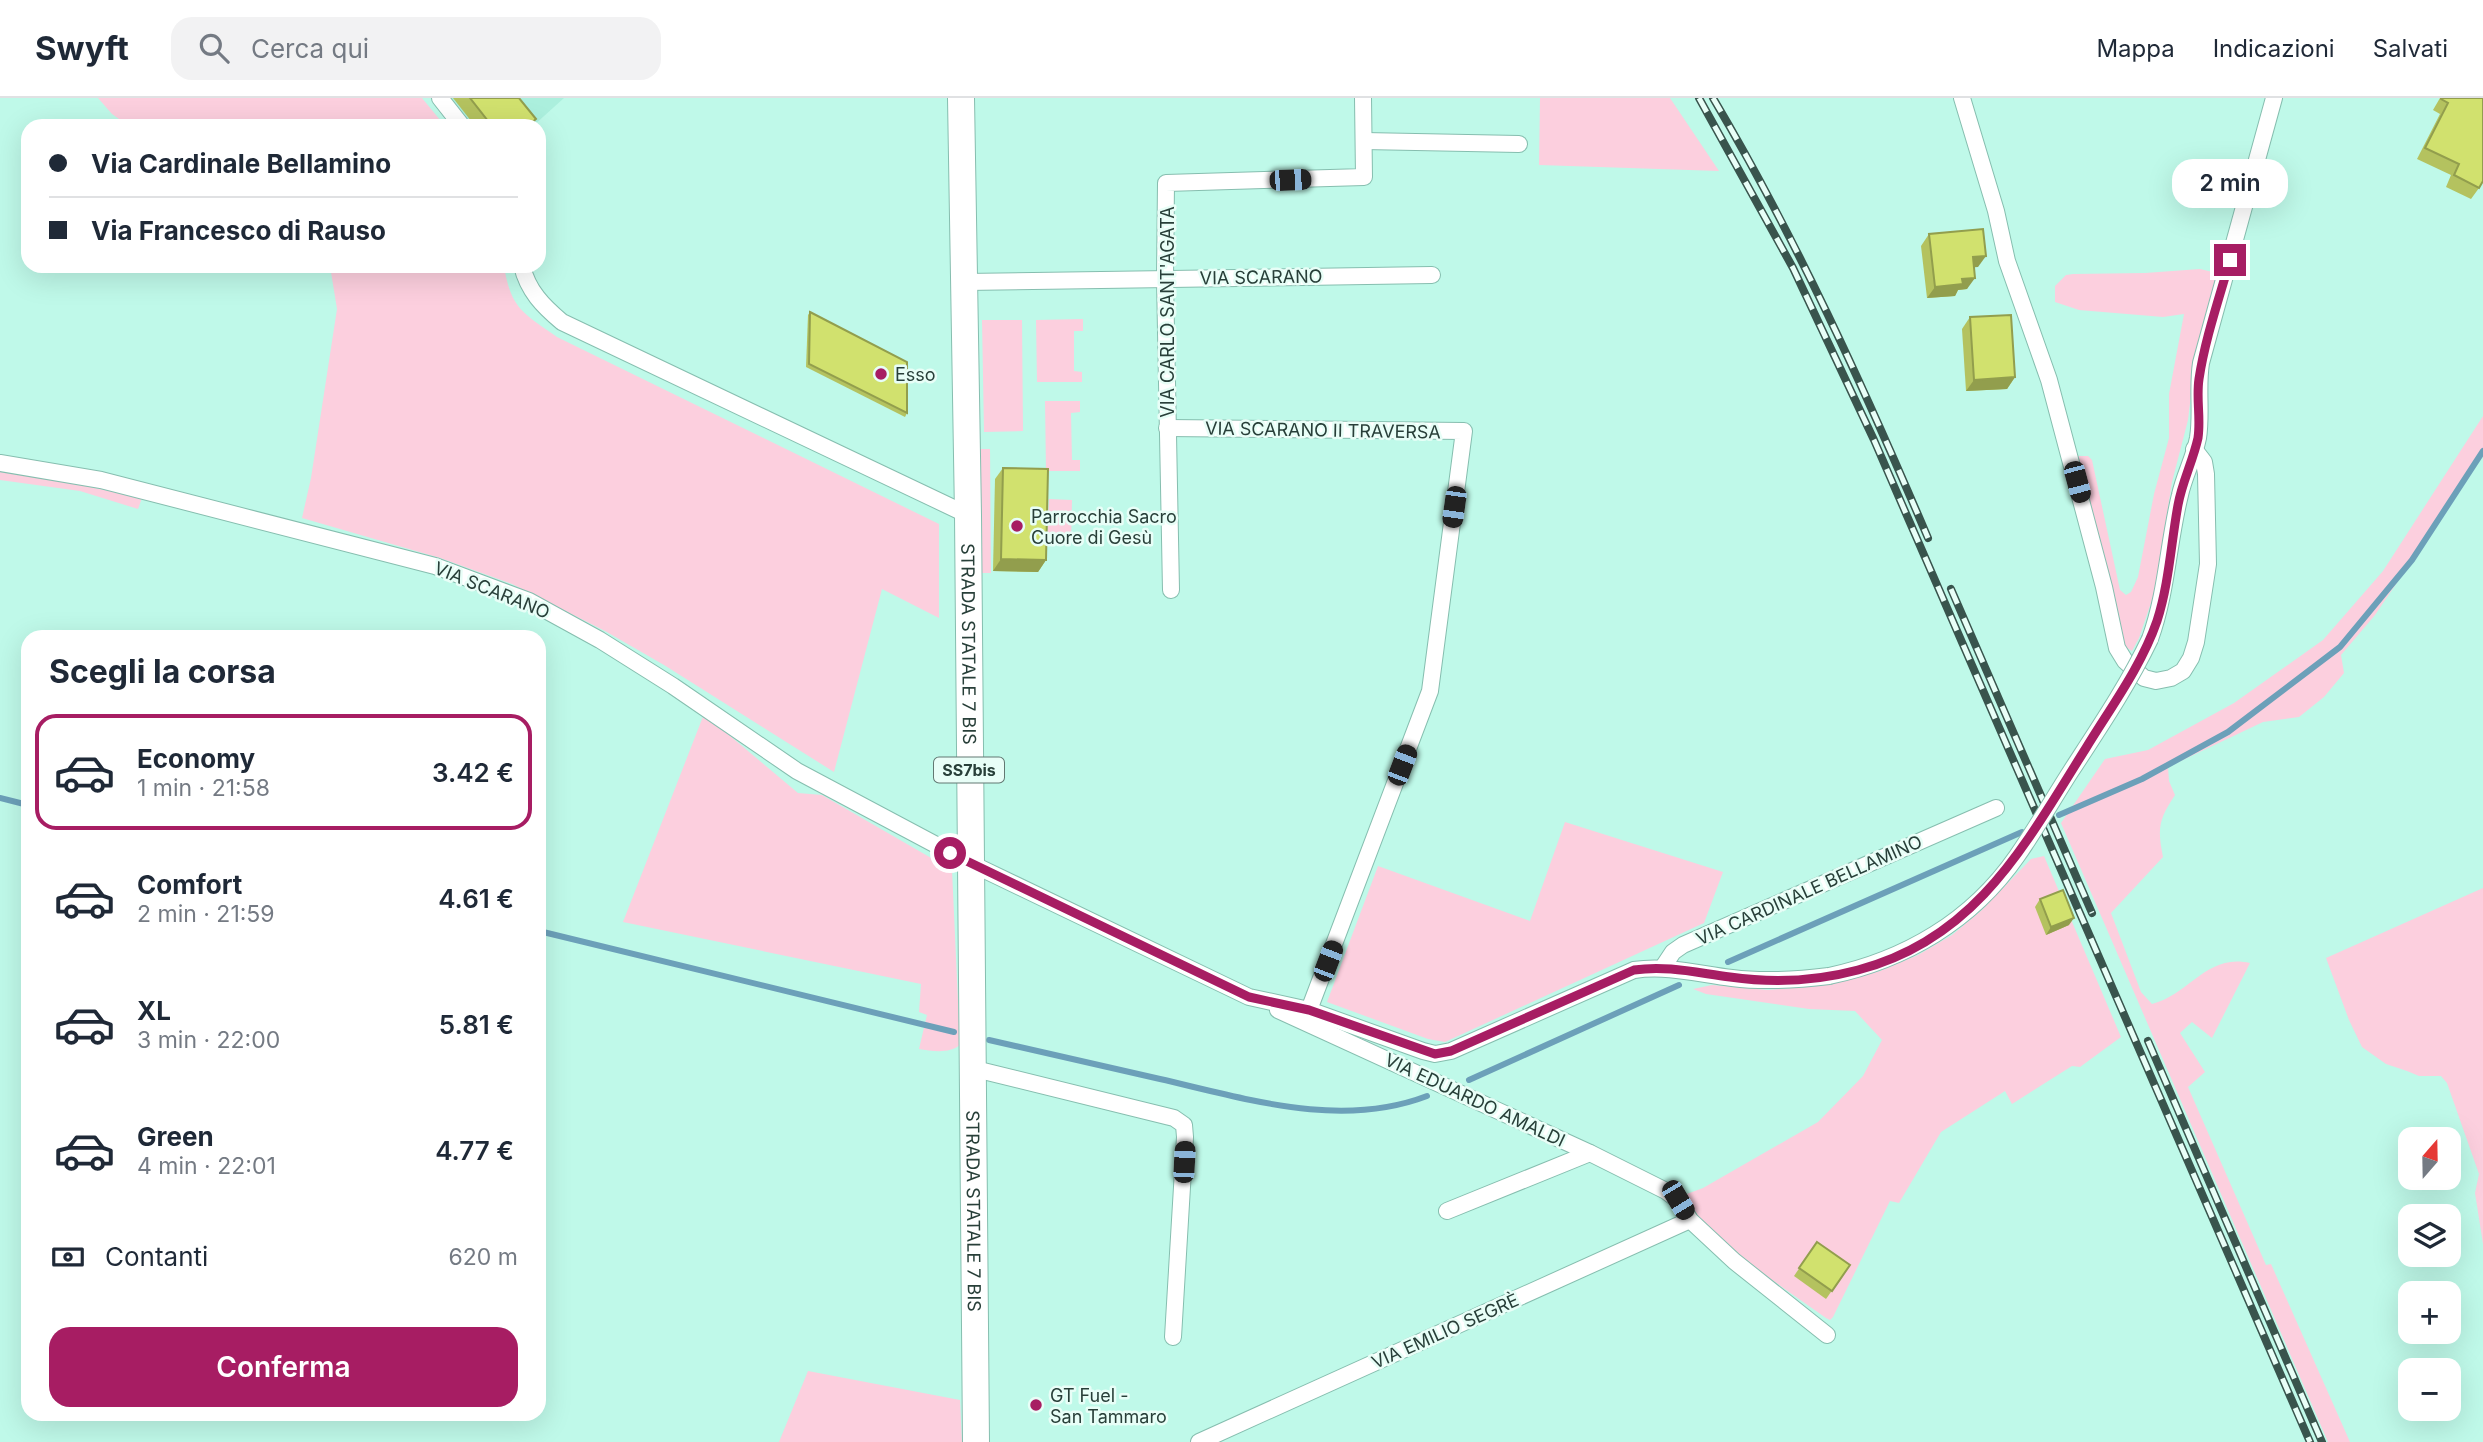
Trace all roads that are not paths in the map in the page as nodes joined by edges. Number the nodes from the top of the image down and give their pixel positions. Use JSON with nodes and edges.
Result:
{"nodes":[{"id":1,"x":440,"y":98,"type":"edge"},
{"id":2,"x":961,"y":98,"type":"edge"},
{"id":3,"x":1363,"y":98,"type":"edge"},
{"id":4,"x":1962,"y":98,"type":"edge"},
{"id":5,"x":2274,"y":98,"type":"edge"},
{"id":6,"x":456,"y":119,"type":"edge"},
{"id":7,"x":1363,"y":141,"type":"junction"},
{"id":8,"x":1518,"y":144,"type":"dead end"},
{"id":9,"x":524,"y":273,"type":"edge"},
{"id":10,"x":1432,"y":275,"type":"dead end"},
{"id":11,"x":1165,"y":279,"type":"junction"},
{"id":12,"x":965,"y":282,"type":"junction"},
{"id":13,"x":1167,"y":428,"type":"junction"},
{"id":14,"x":2194,"y":449,"type":"junction"},
{"id":15,"x":0,"y":463,"type":"edge"},
{"id":16,"x":968,"y":515,"type":"junction"},
{"id":17,"x":1171,"y":590,"type":"dead end"},
{"id":18,"x":1996,"y":808,"type":"dead end"},
{"id":19,"x":970,"y":863,"type":"junction"},
{"id":20,"x":1664,"y":967,"type":"junction"},
{"id":21,"x":1249,"y":997,"type":"junction"},
{"id":22,"x":1309,"y":1010,"type":"junction"},
{"id":23,"x":971,"y":1068,"type":"junction"},
{"id":24,"x":1590,"y":1153,"type":"junction"},
{"id":25,"x":1447,"y":1211,"type":"dead end"},
{"id":26,"x":1690,"y":1220,"type":"junction"},
{"id":27,"x":1827,"y":1335,"type":"dead end"},
{"id":28,"x":1173,"y":1338,"type":"dead end"},
{"id":29,"x":976,"y":1442,"type":"edge"},
{"id":30,"x":1199,"y":1442,"type":"edge"}],
"edges":[{"from":1,"to":6,"type":"street"},
{"from":2,"to":12,"type":"main road","name":"STRADA STATALE 7 BIS","number":"SS7bis"},
{"from":3,"to":7,"type":"street","name":"VIA CARLO SANT'AGATA"},
{"from":4,"to":14,"type":"street"},
{"from":5,"to":14,"type":"street"},
{"from":7,"to":8,"type":"street"},
{"from":7,"to":11,"type":"street","name":"VIA CARLO SANT'AGATA"},
{"from":9,"to":16,"type":"street"},
{"from":10,"to":11,"type":"street","name":"VIA SCARANO"},
{"from":11,"to":12,"type":"street","name":"VIA SCARANO"},
{"from":11,"to":13,"type":"street","name":"VIA CARLO SANT'AGATA"},
{"from":12,"to":16,"type":"main road","name":"STRADA STATALE 7 BIS","number":"SS7bis"},
{"from":13,"to":17,"type":"street","name":"VIA CARLO SANT'AGATA"},
{"from":13,"to":22,"type":"street","name":"VIA SCARANO II TRAVERSA"},
{"from":14,"to":20,"type":"street","bridge":true},
{"from":15,"to":19,"type":"street","name":"VIA SCARANO"},
{"from":16,"to":19,"type":"main road","name":"STRADA STATALE 7 BIS","number":"SS7bis"},
{"from":18,"to":20,"type":"street","name":"VIA CARDINALE BELLAMINO"},
{"from":19,"to":21,"type":"street"},
{"from":19,"to":23,"type":"main road","name":"STRADA STATALE 7 BIS","number":"SS7bis"},
{"from":20,"to":22,"type":"street"},
{"from":21,"to":22,"type":"street"},
{"from":21,"to":24,"type":"street","name":"VIA EDUARDO AMALDI"},
{"from":23,"to":28,"type":"street"},
{"from":23,"to":29,"type":"main road","name":"STRADA STATALE 7 BIS","number":"SS7bis"},
{"from":24,"to":25,"type":"street"},
{"from":24,"to":26,"type":"street","name":"VIA EDUARDO AMALDI"},
{"from":26,"to":27,"type":"street","name":"VIA EDUARDO AMALDI"},
{"from":26,"to":30,"type":"street","name":"VIA EMILIO SEGRÈ"}]}
